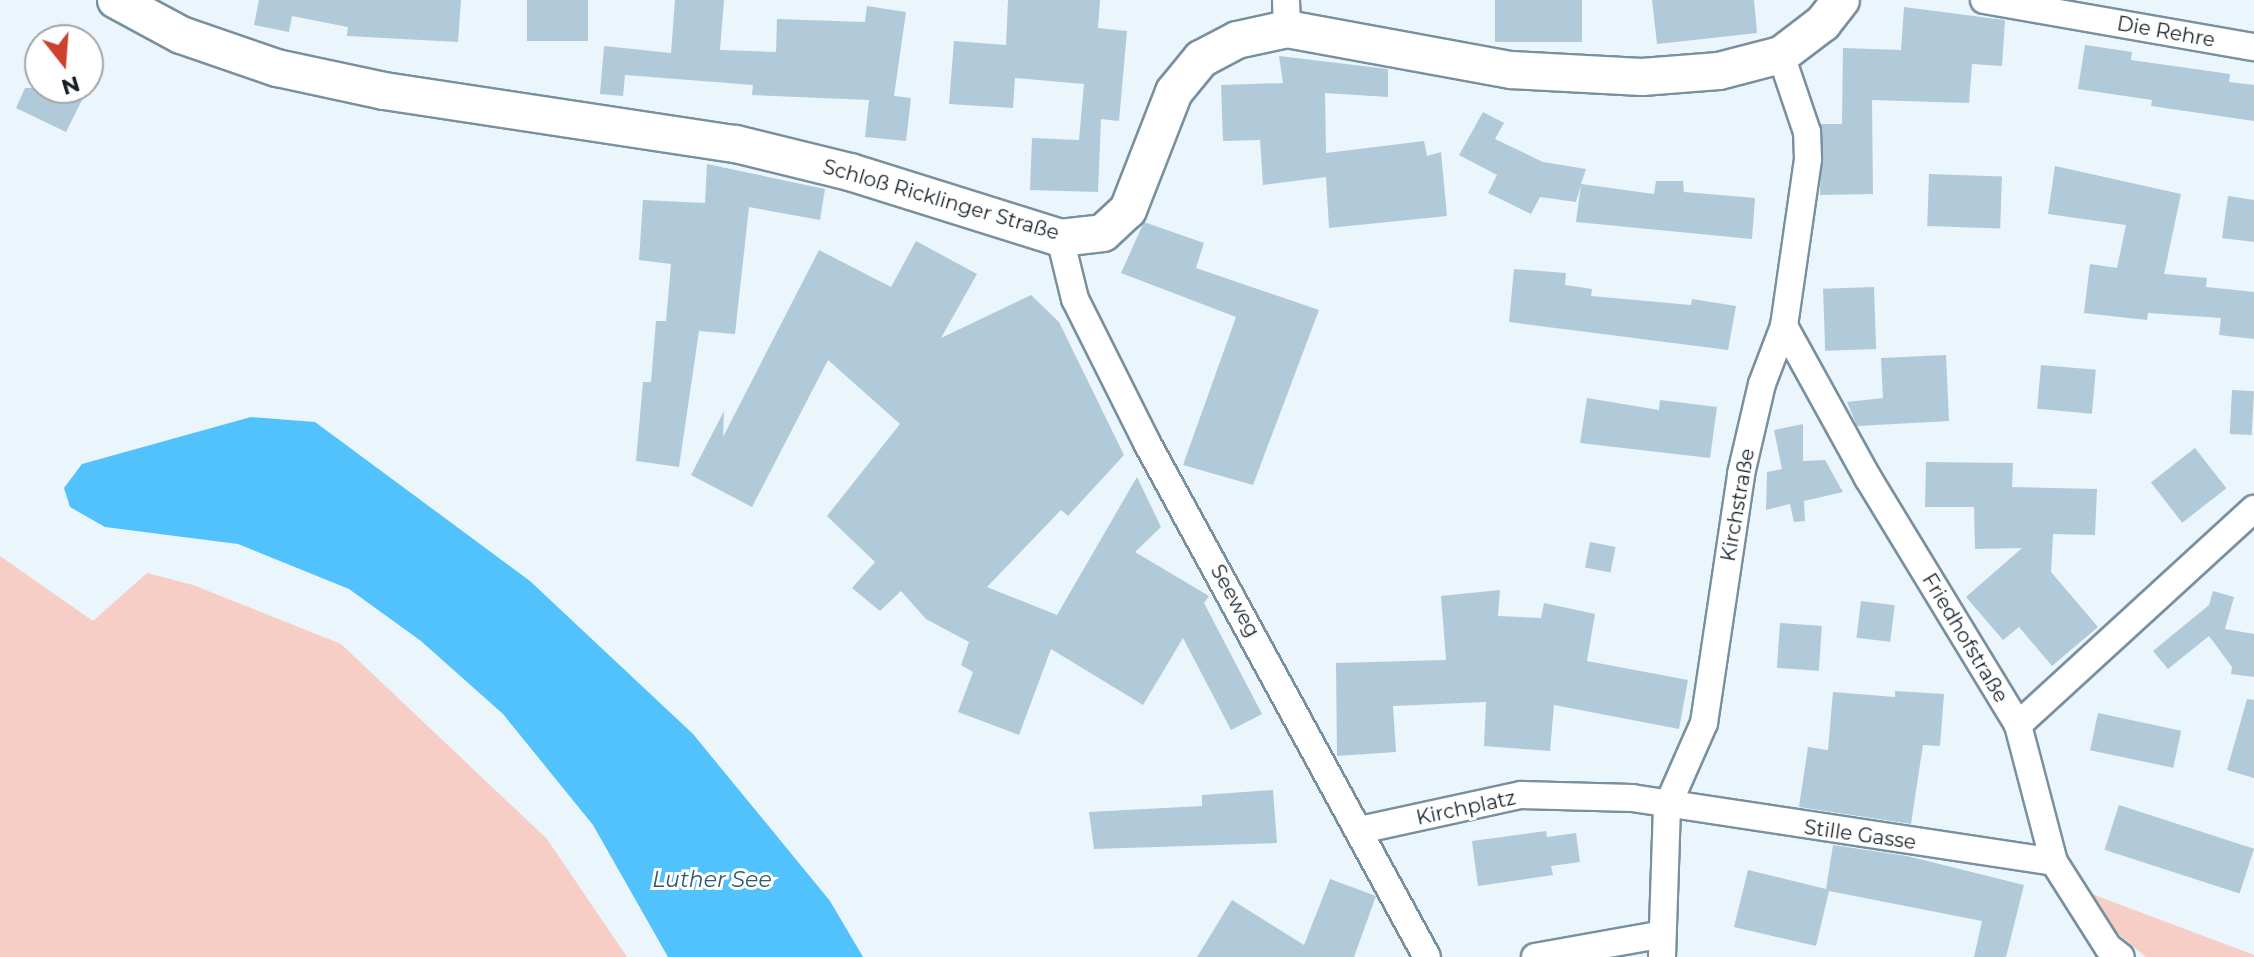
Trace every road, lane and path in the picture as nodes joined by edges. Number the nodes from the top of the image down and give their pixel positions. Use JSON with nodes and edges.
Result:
{"nodes":[{"id":1,"x":116,"y":0,"type":"edge"},
{"id":2,"x":1841,"y":0,"type":"edge"},
{"id":3,"x":1984,"y":0,"type":"edge"},
{"id":4,"x":1286,"y":14,"type":"edge"},
{"id":5,"x":2254,"y":47,"type":"edge"},
{"id":6,"x":1781,"y":55,"type":"junction"},
{"id":7,"x":1060,"y":238,"type":"junction"},
{"id":8,"x":1784,"y":326,"type":"junction"},
{"id":9,"x":2254,"y":509,"type":"edge"},
{"id":10,"x":2018,"y":725,"type":"junction"},
{"id":11,"x":1667,"y":807,"type":"junction"},
{"id":12,"x":1360,"y":830,"type":"junction"},
{"id":13,"x":2054,"y":862,"type":"junction"},
{"id":14,"x":1660,"y":946,"type":"edge"},
{"id":15,"x":1427,"y":957,"type":"edge"},
{"id":16,"x":1535,"y":957,"type":"edge"},
{"id":17,"x":2121,"y":957,"type":"edge"}],
"edges":[{"from":1,"to":7,"type":"street","name":"Schloß Ricklinger Straße"},
{"from":2,"to":6,"type":"street","name":"Schloß Ricklinger Straße"},
{"from":3,"to":5,"type":"street","name":"Die Rehre"},
{"from":4,"to":6,"type":"street","name":"Schloß Ricklinger Straße"},
{"from":4,"to":7,"type":"street","name":"Schloß Ricklinger Straße"},
{"from":6,"to":8,"type":"street","name":"Kirchstraße"},
{"from":7,"to":12,"type":"street","name":"Seeweg"},
{"from":8,"to":10,"type":"street","name":"Friedhofstraße"},
{"from":8,"to":11,"type":"street","name":"Kirchstraße"},
{"from":9,"to":10,"type":"street"},
{"from":10,"to":13,"type":"street","name":"Friedhofstraße"},
{"from":11,"to":12,"type":"street","name":"Kirchplatz"},
{"from":11,"to":13,"type":"street","name":"Stille Gasse"},
{"from":11,"to":14,"type":"street","name":"Kirchstraße"},
{"from":12,"to":15,"type":"street","name":"Seeweg"},
{"from":13,"to":17,"type":"street","name":"Friedhofstraße"},
{"from":14,"to":16,"type":"street"}]}
